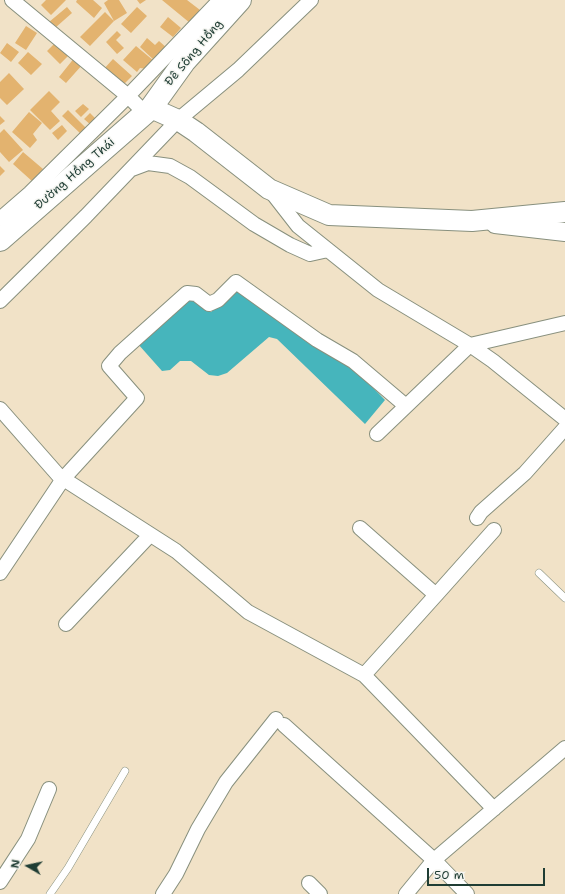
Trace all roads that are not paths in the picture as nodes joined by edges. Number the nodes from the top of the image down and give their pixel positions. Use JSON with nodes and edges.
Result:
{"nodes":[{"id":1,"x":12,"y":0,"type":"edge"},
{"id":2,"x":240,"y":0,"type":"edge"},
{"id":3,"x":311,"y":0,"type":"edge"},
{"id":4,"x":214,"y":1,"type":"edge"},
{"id":5,"x":128,"y":96,"type":"junction"},
{"id":6,"x":148,"y":110,"type":"junction"},
{"id":7,"x":178,"y":120,"type":"junction"},
{"id":8,"x":132,"y":168,"type":"junction"},
{"id":9,"x":269,"y":189,"type":"junction"},
{"id":10,"x":565,"y":212,"type":"edge"},
{"id":11,"x":0,"y":219,"type":"edge"},
{"id":12,"x":472,"y":222,"type":"junction"},
{"id":13,"x":565,"y":232,"type":"edge"},
{"id":14,"x":0,"y":240,"type":"edge"},
{"id":15,"x":328,"y":250,"type":"junction"},
{"id":16,"x":0,"y":300,"type":"edge"},
{"id":17,"x":565,"y":323,"type":"edge"},
{"id":18,"x":470,"y":345,"type":"junction"},
{"id":19,"x":406,"y":406,"type":"junction"},
{"id":20,"x":0,"y":409,"type":"edge"},
{"id":21,"x":565,"y":419,"type":"edge"},
{"id":22,"x":565,"y":428,"type":"edge"},
{"id":23,"x":377,"y":434,"type":"dead end"},
{"id":24,"x":63,"y":479,"type":"junction"},
{"id":25,"x":477,"y":518,"type":"dead end"},
{"id":26,"x":360,"y":528,"type":"dead end"},
{"id":27,"x":494,"y":530,"type":"dead end"},
{"id":28,"x":150,"y":535,"type":"junction"},
{"id":29,"x":0,"y":573,"type":"edge"},
{"id":30,"x":539,"y":573,"type":"dead end"},
{"id":31,"x":436,"y":595,"type":"junction"},
{"id":32,"x":565,"y":598,"type":"edge"},
{"id":33,"x":66,"y":624,"type":"dead end"},
{"id":34,"x":364,"y":675,"type":"junction"},
{"id":35,"x":565,"y":748,"type":"edge"},
{"id":36,"x":125,"y":771,"type":"dead end"},
{"id":37,"x":49,"y":789,"type":"dead end"},
{"id":38,"x":494,"y":809,"type":"junction"},
{"id":39,"x":434,"y":860,"type":"junction"},
{"id":40,"x":0,"y":882,"type":"edge"},
{"id":41,"x":309,"y":883,"type":"dead end"},
{"id":42,"x":50,"y":894,"type":"edge"},
{"id":43,"x":163,"y":894,"type":"edge"},
{"id":44,"x":320,"y":894,"type":"edge"},
{"id":45,"x":406,"y":894,"type":"edge"},
{"id":46,"x":467,"y":894,"type":"edge"}],
"edges":[{"from":1,"to":5,"type":"street"},
{"from":2,"to":6,"type":"main road","name":"Đê Sông Hồng"},
{"from":3,"to":7,"type":"street"},
{"from":4,"to":5,"type":"street"},
{"from":5,"to":6,"type":"street"},
{"from":5,"to":11,"type":"street"},
{"from":6,"to":7,"type":"main road"},
{"from":6,"to":14,"type":"main road","name":"Đường Hồng Thái"},
{"from":7,"to":8,"type":"street"},
{"from":7,"to":9,"type":"main road"},
{"from":8,"to":15,"type":"street"},
{"from":8,"to":16,"type":"street"},
{"from":9,"to":12,"type":"main road"},
{"from":9,"to":15,"type":"street"},
{"from":10,"to":12,"type":"main road"},
{"from":12,"to":13,"type":"street"},
{"from":15,"to":18,"type":"street"},
{"from":17,"to":18,"type":"street"},
{"from":18,"to":19,"type":"street"},
{"from":18,"to":21,"type":"street"},
{"from":19,"to":23,"type":"street"},
{"from":19,"to":24,"type":"street"},
{"from":20,"to":24,"type":"street"},
{"from":22,"to":25,"type":"street"},
{"from":24,"to":28,"type":"street"},
{"from":24,"to":29,"type":"street"},
{"from":26,"to":31,"type":"street"},
{"from":27,"to":31,"type":"street"},
{"from":28,"to":33,"type":"street"},
{"from":28,"to":34,"type":"street"},
{"from":30,"to":32,"type":"lane"},
{"from":31,"to":34,"type":"street"},
{"from":34,"to":38,"type":"street"},
{"from":35,"to":38,"type":"street"},
{"from":36,"to":42,"type":"lane"},
{"from":37,"to":40,"type":"street"},
{"from":38,"to":39,"type":"street"},
{"from":39,"to":43,"type":"street"},
{"from":39,"to":45,"type":"street"},
{"from":39,"to":46,"type":"street"},
{"from":41,"to":44,"type":"street"}]}
